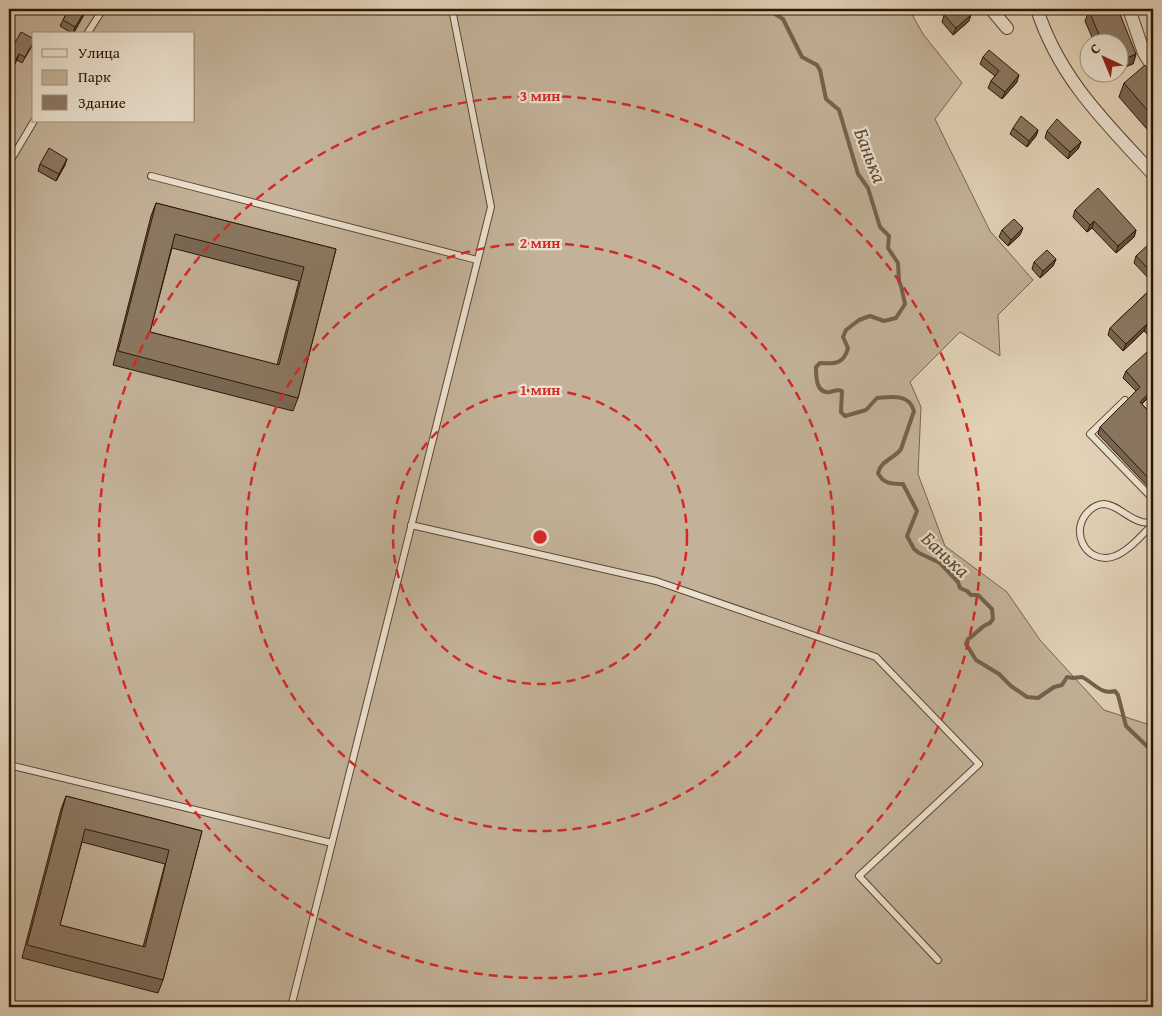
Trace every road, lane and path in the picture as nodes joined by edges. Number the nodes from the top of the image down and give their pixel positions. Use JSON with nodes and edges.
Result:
{"nodes":[{"id":1,"x":103,"y":9,"type":"edge"},
{"id":2,"x":452,"y":9,"type":"edge"},
{"id":3,"x":991,"y":9,"type":"edge"},
{"id":4,"x":1037,"y":9,"type":"edge"},
{"id":5,"x":1129,"y":9,"type":"edge"},
{"id":6,"x":1007,"y":28,"type":"dead end"},
{"id":7,"x":89,"y":32,"type":"edge"},
{"id":8,"x":1153,"y":67,"type":"edge"},
{"id":9,"x":33,"y":122,"type":"edge"},
{"id":10,"x":9,"y":164,"type":"edge"},
{"id":11,"x":1153,"y":174,"type":"edge"},
{"id":12,"x":151,"y":176,"type":"dead end"},
{"id":13,"x":478,"y":260,"type":"junction"},
{"id":14,"x":1125,"y":400,"type":"edge"},
{"id":15,"x":1153,"y":500,"type":"edge"},
{"id":16,"x":1153,"y":523,"type":"edge"},
{"id":17,"x":411,"y":525,"type":"junction"},
{"id":18,"x":9,"y":765,"type":"edge"},
{"id":19,"x":332,"y":844,"type":"junction"},
{"id":20,"x":938,"y":960,"type":"dead end"},
{"id":21,"x":291,"y":1007,"type":"edge"}],
"edges":[{"from":1,"to":7,"type":"lane"},
{"from":2,"to":13,"type":"lane"},
{"from":3,"to":6,"type":"street"},
{"from":4,"to":11,"type":"street"},
{"from":5,"to":8,"type":"street"},
{"from":9,"to":10,"type":"lane"},
{"from":12,"to":13,"type":"lane"},
{"from":13,"to":17,"type":"lane"},
{"from":14,"to":15,"type":"lane"},
{"from":16,"to":16,"type":"lane"},
{"from":17,"to":19,"type":"lane"},
{"from":17,"to":20,"type":"lane"},
{"from":18,"to":19,"type":"lane"},
{"from":19,"to":21,"type":"lane"}]}
